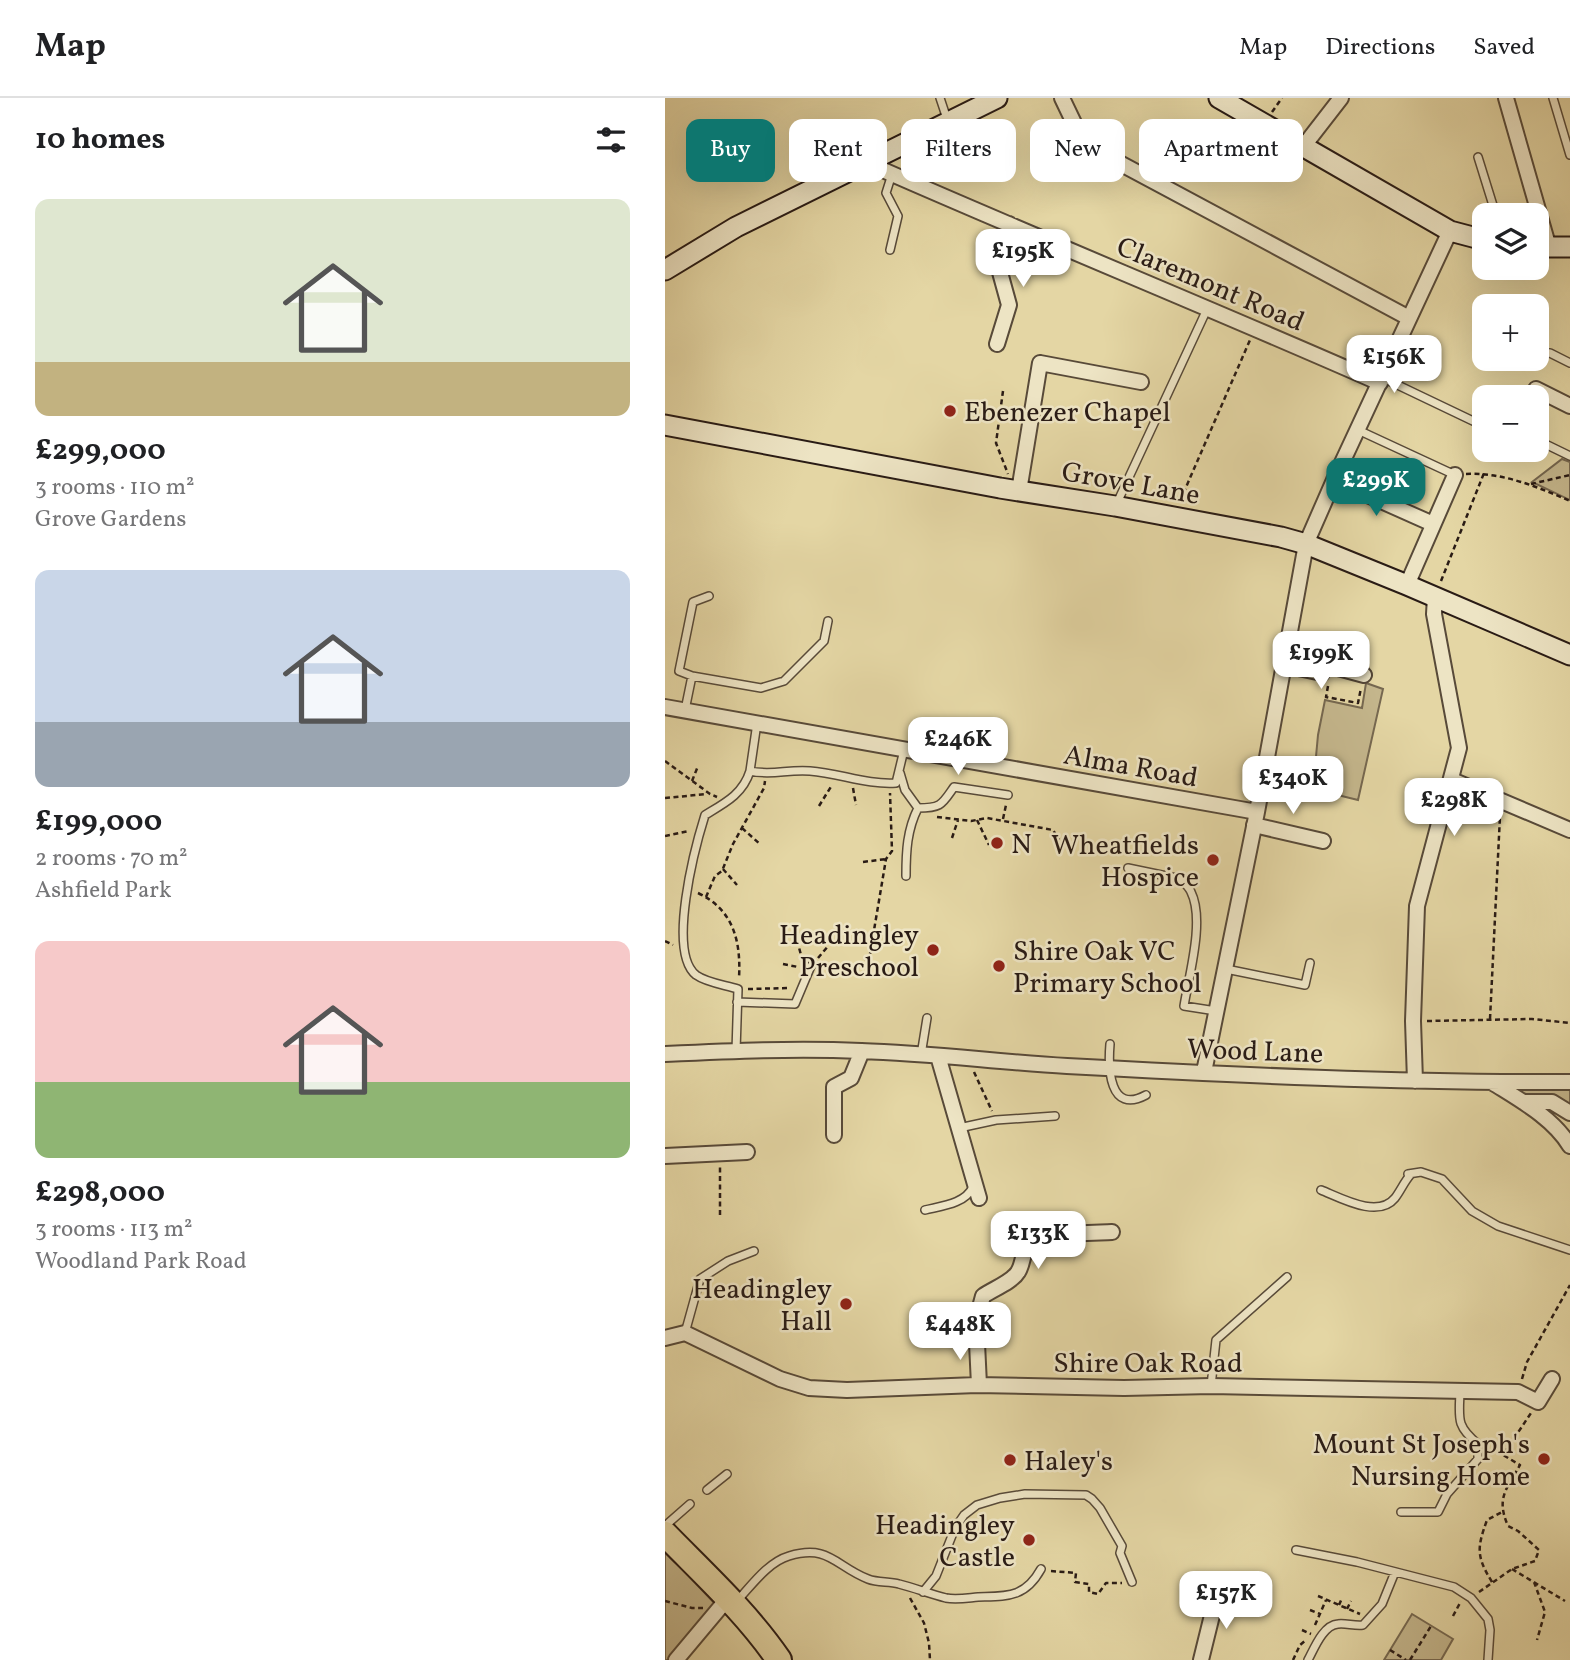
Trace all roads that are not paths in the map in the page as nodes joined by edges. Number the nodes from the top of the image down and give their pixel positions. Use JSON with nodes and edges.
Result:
{"nodes":[{"id":1,"x":940,"y":98,"type":"edge"},
{"id":2,"x":997,"y":98,"type":"edge"},
{"id":3,"x":1062,"y":98,"type":"edge"},
{"id":4,"x":1341,"y":98,"type":"edge"},
{"id":5,"x":1506,"y":98,"type":"edge"},
{"id":6,"x":1553,"y":98,"type":"edge"},
{"id":7,"x":1230,"y":100,"type":"edge"},
{"id":8,"x":947,"y":119,"type":"edge"},
{"id":9,"x":956,"y":119,"type":"edge"},
{"id":10,"x":1260,"y":119,"type":"edge"},
{"id":11,"x":1303,"y":147,"type":"joint"},
{"id":12,"x":1570,"y":155,"type":"edge"},
{"id":13,"x":1478,"y":157,"type":"dead end"},
{"id":14,"x":887,"y":172,"type":"edge"},
{"id":15,"x":892,"y":174,"type":"junction"},
{"id":16,"x":828,"y":182,"type":"edge"},
{"id":17,"x":1492,"y":203,"type":"edge"},
{"id":18,"x":1532,"y":203,"type":"edge"},
{"id":19,"x":1009,"y":224,"type":"junction"},
{"id":20,"x":1450,"y":231,"type":"junction"},
{"id":21,"x":1472,"y":237,"type":"edge"},
{"id":22,"x":1570,"y":247,"type":"edge"},
{"id":23,"x":1549,"y":248,"type":"edge"},
{"id":24,"x":890,"y":250,"type":"dead end"},
{"id":25,"x":665,"y":270,"type":"edge"},
{"id":26,"x":1208,"y":307,"type":"junction"},
{"id":27,"x":1409,"y":318,"type":"junction"},
{"id":28,"x":997,"y":344,"type":"dead end"},
{"id":29,"x":1550,"y":353,"type":"dead end"},
{"id":30,"x":1570,"y":363,"type":"edge"},
{"id":31,"x":1381,"y":380,"type":"junction"},
{"id":32,"x":1141,"y":382,"type":"dead end"},
{"id":33,"x":1549,"y":396,"type":"edge"},
{"id":34,"x":1570,"y":406,"type":"edge"},
{"id":35,"x":1472,"y":421,"type":"edge"},
{"id":36,"x":665,"y":425,"type":"edge"},
{"id":37,"x":1357,"y":429,"type":"junction"},
{"id":38,"x":1549,"y":446,"type":"edge"},
{"id":39,"x":1570,"y":456,"type":"edge"},
{"id":40,"x":1455,"y":475,"type":"joint"},
{"id":41,"x":1334,"y":480,"type":"junction"},
{"id":42,"x":1019,"y":491,"type":"junction"},
{"id":43,"x":1115,"y":506,"type":"junction"},
{"id":44,"x":1433,"y":524,"type":"junction"},
{"id":45,"x":1306,"y":544,"type":"junction"},
{"id":46,"x":1406,"y":585,"type":"junction"},
{"id":47,"x":709,"y":596,"type":"dead end"},
{"id":48,"x":1435,"y":597,"type":"junction"},
{"id":49,"x":828,"y":621,"type":"dead end"},
{"id":50,"x":1570,"y":655,"type":"edge"},
{"id":51,"x":1284,"y":665,"type":"junction"},
{"id":52,"x":1364,"y":675,"type":"road end"},
{"id":53,"x":692,"y":676,"type":"junction"},
{"id":54,"x":665,"y":707,"type":"edge"},
{"id":55,"x":685,"y":710,"type":"junction"},
{"id":56,"x":757,"y":723,"type":"junction"},
{"id":57,"x":904,"y":750,"type":"junction"},
{"id":58,"x":750,"y":771,"type":"junction"},
{"id":59,"x":900,"y":773,"type":"junction"},
{"id":60,"x":1452,"y":780,"type":"junction"},
{"id":61,"x":1008,"y":795,"type":"road end"},
{"id":62,"x":918,"y":808,"type":"junction"},
{"id":63,"x":1256,"y":818,"type":"junction"},
{"id":64,"x":1570,"y":830,"type":"edge"},
{"id":65,"x":1323,"y":841,"type":"dead end"},
{"id":66,"x":1128,"y":868,"type":"dead end"},
{"id":67,"x":906,"y":876,"type":"dead end"},
{"id":68,"x":1310,"y":963,"type":"dead end"},
{"id":69,"x":811,"y":966,"type":"dead end"},
{"id":70,"x":1226,"y":970,"type":"junction"},
{"id":71,"x":737,"y":1002,"type":"junction"},
{"id":72,"x":1217,"y":1011,"type":"junction"},
{"id":73,"x":927,"y":1018,"type":"dead end"},
{"id":74,"x":1109,"y":1044,"type":"dead end"},
{"id":75,"x":736,"y":1051,"type":"junction"},
{"id":76,"x":862,"y":1051,"type":"junction"},
{"id":77,"x":665,"y":1054,"type":"edge"},
{"id":78,"x":921,"y":1055,"type":"junction"},
{"id":79,"x":938,"y":1056,"type":"junction"},
{"id":80,"x":1108,"y":1067,"type":"junction"},
{"id":81,"x":1204,"y":1072,"type":"junction"},
{"id":82,"x":1415,"y":1081,"type":"junction"},
{"id":83,"x":1570,"y":1082,"type":"edge"},
{"id":84,"x":1492,"y":1083,"type":"junction"},
{"id":85,"x":1146,"y":1095,"type":"dead end"},
{"id":86,"x":1523,"y":1102,"type":"junction"},
{"id":87,"x":1570,"y":1113,"type":"edge"},
{"id":88,"x":1055,"y":1116,"type":"dead end"},
{"id":89,"x":959,"y":1129,"type":"junction"},
{"id":90,"x":834,"y":1135,"type":"dead end"},
{"id":91,"x":1570,"y":1146,"type":"edge"},
{"id":92,"x":747,"y":1152,"type":"dead end"},
{"id":93,"x":665,"y":1156,"type":"edge"},
{"id":94,"x":1321,"y":1190,"type":"dead end"},
{"id":95,"x":977,"y":1191,"type":"joint"},
{"id":96,"x":925,"y":1210,"type":"dead end"},
{"id":97,"x":1112,"y":1232,"type":"dead end"},
{"id":98,"x":1570,"y":1250,"type":"edge"},
{"id":99,"x":754,"y":1251,"type":"dead end"},
{"id":100,"x":1287,"y":1277,"type":"dead end"},
{"id":101,"x":685,"y":1333,"type":"junction"},
{"id":102,"x":665,"y":1338,"type":"edge"},
{"id":103,"x":1552,"y":1379,"type":"dead end"},
{"id":104,"x":979,"y":1385,"type":"junction"},
{"id":105,"x":1212,"y":1386,"type":"junction"},
{"id":106,"x":1460,"y":1392,"type":"junction"},
{"id":107,"x":727,"y":1474,"type":"dead end"},
{"id":108,"x":707,"y":1490,"type":"dead end"},
{"id":109,"x":690,"y":1504,"type":"dead end"},
{"id":110,"x":1401,"y":1512,"type":"dead end"},
{"id":111,"x":665,"y":1526,"type":"edge"},
{"id":112,"x":665,"y":1534,"type":"edge"},
{"id":113,"x":1296,"y":1550,"type":"dead end"},
{"id":114,"x":1041,"y":1569,"type":"road end"},
{"id":115,"x":1395,"y":1572,"type":"junction"},
{"id":116,"x":1132,"y":1582,"type":"road end"},
{"id":117,"x":923,"y":1592,"type":"junction"},
{"id":118,"x":1217,"y":1595,"type":"dead end"},
{"id":119,"x":726,"y":1605,"type":"junction"},
{"id":120,"x":676,"y":1660,"type":"edge"},
{"id":121,"x":779,"y":1660,"type":"edge"},
{"id":122,"x":1201,"y":1660,"type":"edge"},
{"id":123,"x":1308,"y":1660,"type":"edge"},
{"id":124,"x":1488,"y":1660,"type":"edge"}],
"edges":[{"from":1,"to":8,"type":"lane"},
{"from":2,"to":9,"type":"main road"},
{"from":3,"to":27,"type":"street"},
{"from":4,"to":11,"type":"street"},
{"from":5,"to":18,"type":"street"},
{"from":6,"to":12,"type":"lane"},
{"from":7,"to":10,"type":"main road"},
{"from":11,"to":20,"type":"main road"},
{"from":13,"to":17,"type":"lane"},
{"from":14,"to":15,"type":"street","name":"Claremont Road"},
{"from":15,"to":19,"type":"street","name":"Claremont Road"},
{"from":15,"to":24,"type":"lane"},
{"from":16,"to":25,"type":"main road"},
{"from":19,"to":26,"type":"street","name":"Claremont Road"},
{"from":19,"to":28,"type":"street"},
{"from":20,"to":21,"type":"main road"},
{"from":20,"to":27,"type":"street"},
{"from":22,"to":23,"type":"main road"},
{"from":26,"to":31,"type":"street","name":"Claremont Road"},
{"from":26,"to":43,"type":"lane"},
{"from":27,"to":31,"type":"street"},
{"from":29,"to":30,"type":"lane"},
{"from":31,"to":35,"type":"lane"},
{"from":31,"to":37,"type":"street"},
{"from":32,"to":42,"type":"street"},
{"from":33,"to":34,"type":"street"},
{"from":36,"to":42,"type":"main road","name":"Grove Lane"},
{"from":37,"to":40,"type":"lane"},
{"from":37,"to":41,"type":"street"},
{"from":38,"to":39,"type":"lane"},
{"from":40,"to":44,"type":"street"},
{"from":41,"to":44,"type":"street"},
{"from":41,"to":45,"type":"street"},
{"from":42,"to":43,"type":"main road","name":"Grove Lane"},
{"from":43,"to":45,"type":"main road","name":"Grove Lane"},
{"from":44,"to":46,"type":"street"},
{"from":45,"to":46,"type":"main road","name":"Grove Lane"},
{"from":45,"to":51,"type":"street"},
{"from":46,"to":48,"type":"main road","name":"Grove Lane"},
{"from":47,"to":53,"type":"lane"},
{"from":48,"to":50,"type":"main road","name":"Grove Lane"},
{"from":48,"to":60,"type":"street"},
{"from":49,"to":53,"type":"lane"},
{"from":51,"to":52,"type":"street"},
{"from":51,"to":63,"type":"street"},
{"from":53,"to":55,"type":"lane"},
{"from":54,"to":55,"type":"street","name":"Alma Road"},
{"from":55,"to":56,"type":"street","name":"Alma Road"},
{"from":56,"to":57,"type":"street","name":"Alma Road"},
{"from":56,"to":58,"type":"lane"},
{"from":57,"to":59,"type":"lane"},
{"from":57,"to":63,"type":"street","name":"Alma Road"},
{"from":58,"to":59,"type":"lane"},
{"from":58,"to":71,"type":"lane"},
{"from":59,"to":62,"type":"lane"},
{"from":60,"to":64,"type":"street"},
{"from":60,"to":82,"type":"street"},
{"from":61,"to":62,"type":"lane"},
{"from":62,"to":67,"type":"lane"},
{"from":63,"to":65,"type":"street","name":"Alma Road"},
{"from":63,"to":70,"type":"street"},
{"from":66,"to":72,"type":"lane"},
{"from":68,"to":70,"type":"lane"},
{"from":69,"to":71,"type":"lane"},
{"from":70,"to":72,"type":"street"},
{"from":71,"to":75,"type":"lane"},
{"from":72,"to":81,"type":"street"},
{"from":73,"to":78,"type":"lane"},
{"from":74,"to":80,"type":"lane"},
{"from":75,"to":76,"type":"street","name":"Wood Lane"},
{"from":75,"to":77,"type":"street","name":"Wood Lane"},
{"from":76,"to":78,"type":"street","name":"Wood Lane"},
{"from":76,"to":90,"type":"street"},
{"from":78,"to":79,"type":"street","name":"Wood Lane"},
{"from":79,"to":80,"type":"street","name":"Wood Lane"},
{"from":79,"to":89,"type":"street"},
{"from":80,"to":81,"type":"street","name":"Wood Lane"},
{"from":80,"to":85,"type":"lane"},
{"from":81,"to":82,"type":"street","name":"Wood Lane"},
{"from":82,"to":84,"type":"street","name":"Wood Lane"},
{"from":83,"to":84,"type":"street","name":"Wood Lane"},
{"from":84,"to":86,"type":"street"},
{"from":86,"to":87,"type":"street"},
{"from":86,"to":91,"type":"street"},
{"from":88,"to":89,"type":"lane"},
{"from":89,"to":95,"type":"street"},
{"from":92,"to":93,"type":"street"},
{"from":94,"to":98,"type":"lane"},
{"from":95,"to":96,"type":"lane"},
{"from":97,"to":104,"type":"street"},
{"from":99,"to":101,"type":"lane"},
{"from":100,"to":105,"type":"lane"},
{"from":101,"to":102,"type":"street"},
{"from":101,"to":104,"type":"street","name":"Shire Oak Road"},
{"from":103,"to":106,"type":"street","name":"Shire Oak Road"},
{"from":104,"to":105,"type":"street","name":"Shire Oak Road"},
{"from":105,"to":106,"type":"street","name":"Shire Oak Road"},
{"from":106,"to":110,"type":"lane"},
{"from":107,"to":108,"type":"lane"},
{"from":109,"to":111,"type":"lane"},
{"from":112,"to":119,"type":"highway"},
{"from":113,"to":115,"type":"lane"},
{"from":114,"to":117,"type":"lane"},
{"from":115,"to":123,"type":"lane"},
{"from":115,"to":124,"type":"lane"},
{"from":116,"to":117,"type":"lane"},
{"from":117,"to":119,"type":"lane"},
{"from":118,"to":122,"type":"street"},
{"from":119,"to":120,"type":"street"},
{"from":119,"to":121,"type":"highway"}]}
